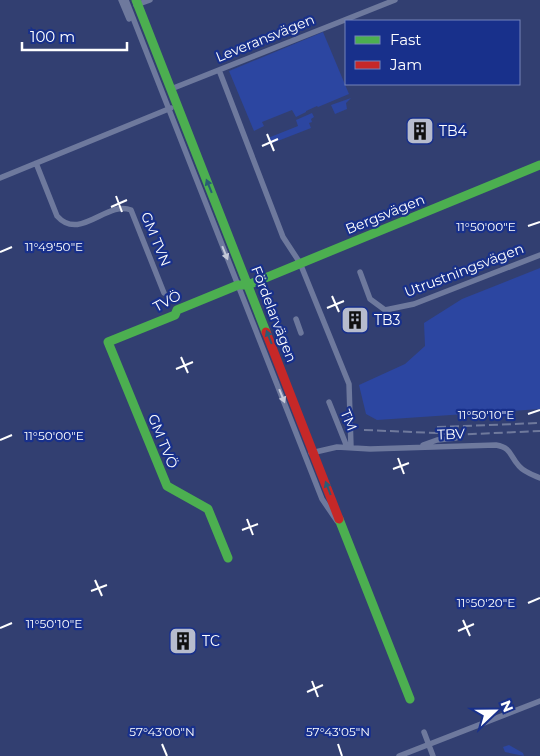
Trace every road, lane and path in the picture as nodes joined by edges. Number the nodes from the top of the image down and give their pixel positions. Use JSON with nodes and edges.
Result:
{"nodes":[{"id":1,"x":121,"y":0,"type":"edge"},
{"id":2,"x":126,"y":0,"type":"edge"},
{"id":3,"x":150,"y":0,"type":"edge"},
{"id":4,"x":395,"y":0,"type":"edge"},
{"id":5,"x":133,"y":5,"type":"edge"},
{"id":6,"x":219,"y":70,"type":"junction"},
{"id":7,"x":171,"y":89,"type":"junction"},
{"id":8,"x":171,"y":108,"type":"junction"},
{"id":9,"x":36,"y":163,"type":"junction"},
{"id":10,"x":540,"y":165,"type":"edge"},
{"id":11,"x":0,"y":178,"type":"edge"},
{"id":12,"x":540,"y":255,"type":"edge"},
{"id":13,"x":300,"y":264,"type":"junction"},
{"id":14,"x":360,"y":272,"type":"dead end"},
{"id":15,"x":248,"y":284,"type":"junction"},
{"id":16,"x":238,"y":285,"type":"junction"},
{"id":17,"x":164,"y":293,"type":"dead end"},
{"id":18,"x":296,"y":319,"type":"dead end"},
{"id":19,"x":301,"y":333,"type":"dead end"},
{"id":20,"x":108,"y":342,"type":"joint"},
{"id":21,"x":329,"y":402,"type":"dead end"},
{"id":22,"x":456,"y":438,"type":"dead end"},
{"id":23,"x":349,"y":447,"type":"junction"},
{"id":24,"x":409,"y":448,"type":"junction"},
{"id":25,"x":310,"y":454,"type":"junction"},
{"id":26,"x":540,"y":478,"type":"edge"},
{"id":27,"x":228,"y":558,"type":"dead end"},
{"id":28,"x":410,"y":699,"type":"dead end"},
{"id":29,"x":540,"y":701,"type":"edge"},
{"id":30,"x":424,"y":732,"type":"dead end"},
{"id":31,"x":429,"y":744,"type":"junction"},
{"id":32,"x":399,"y":756,"type":"edge"},
{"id":33,"x":433,"y":756,"type":"edge"}],
"edges":[{"from":1,"to":5,"type":"street"},
{"from":2,"to":5,"type":"street"},
{"from":3,"to":5,"type":"street"},
{"from":4,"to":6,"type":"street","name":"Leveransvägen"},
{"from":5,"to":7,"type":"street"},
{"from":5,"to":8,"type":"street"},
{"from":6,"to":7,"type":"street","name":"Leveransvägen"},
{"from":6,"to":13,"type":"street"},
{"from":7,"to":8,"type":"street"},
{"from":8,"to":9,"type":"street"},
{"from":15,"to":8,"type":"street","name":"Fördelarvägen","one_way":true},
{"from":8,"to":16,"type":"street","name":"Fördelarvägen","one_way":true},
{"from":9,"to":11,"type":"street"},
{"from":9,"to":17,"type":"street","name":"GM TVN"},
{"from":10,"to":13,"type":"street","name":"Bergsvägen"},
{"from":12,"to":14,"type":"street","name":"Utrustningsvägen"},
{"from":13,"to":15,"type":"street","name":"Bergsvägen"},
{"from":13,"to":23,"type":"street"},
{"from":15,"to":16,"type":"street","name":"Bergsvägen"},
{"from":25,"to":15,"type":"street","name":"Fördelarvägen","one_way":true},
{"from":16,"to":20,"type":"street","name":"TVÖ"},
{"from":16,"to":25,"type":"street","name":"Fördelarvägen","one_way":true},
{"from":18,"to":19,"type":"street"},
{"from":20,"to":27,"type":"street","name":"GM TVÖ"},
{"from":21,"to":23,"type":"street","name":"TM"},
{"from":22,"to":24,"type":"street"},
{"from":23,"to":24,"type":"street","name":"TBV"},
{"from":23,"to":25,"type":"street","name":"TBV"},
{"from":24,"to":26,"type":"street","name":"TBV"},
{"from":25,"to":28,"type":"street","name":"Fördelarvägen"},
{"from":29,"to":31,"type":"street"},
{"from":30,"to":31,"type":"street"},
{"from":31,"to":32,"type":"street"},
{"from":31,"to":33,"type":"street"}]}
